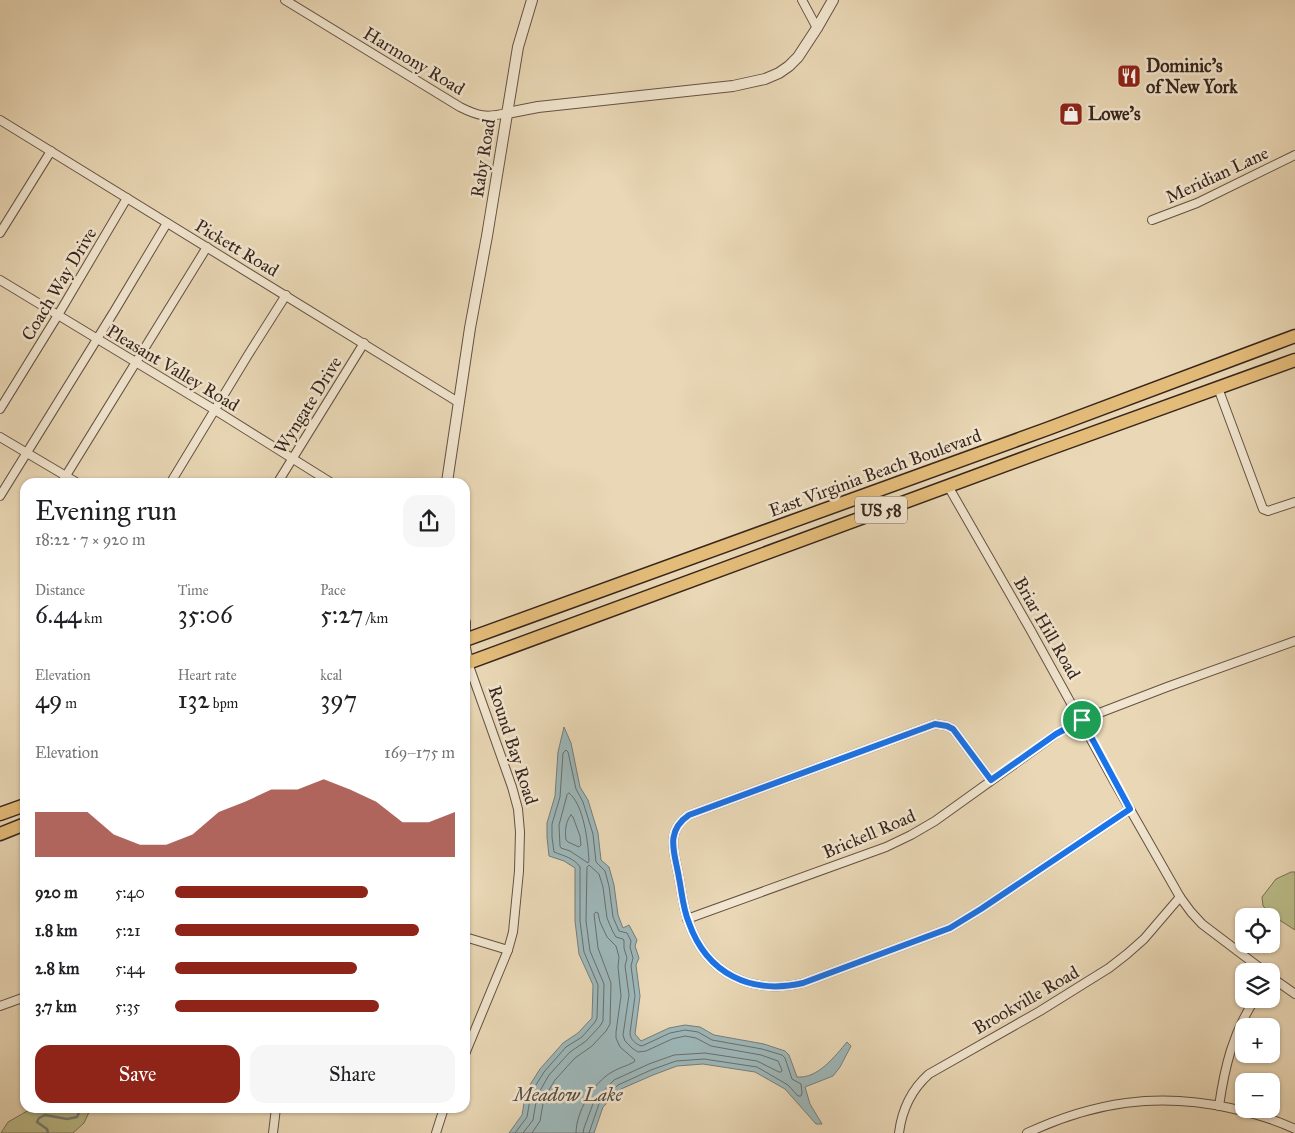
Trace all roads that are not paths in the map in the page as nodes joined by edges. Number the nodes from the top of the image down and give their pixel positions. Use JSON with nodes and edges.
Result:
{"nodes":[{"id":1,"x":285,"y":0,"type":"edge"},
{"id":2,"x":532,"y":0,"type":"edge"},
{"id":3,"x":802,"y":0,"type":"edge"},
{"id":4,"x":833,"y":0,"type":"edge"},
{"id":5,"x":817,"y":28,"type":"junction"},
{"id":6,"x":506,"y":114,"type":"junction"},
{"id":7,"x":0,"y":120,"type":"edge"},
{"id":8,"x":51,"y":151,"type":"junction"},
{"id":9,"x":1295,"y":155,"type":"edge"},
{"id":10,"x":127,"y":198,"type":"junction"},
{"id":11,"x":1152,"y":220,"type":"dead end"},
{"id":12,"x":168,"y":223,"type":"junction"},
{"id":13,"x":0,"y":233,"type":"edge"},
{"id":14,"x":207,"y":247,"type":"junction"},
{"id":15,"x":0,"y":280,"type":"edge"},
{"id":16,"x":286,"y":295,"type":"junction"},
{"id":17,"x":58,"y":315,"type":"junction"},
{"id":18,"x":1295,"y":326,"type":"edge"},
{"id":19,"x":1295,"y":336,"type":"edge"},
{"id":20,"x":97,"y":339,"type":"junction"},
{"id":21,"x":364,"y":343,"type":"junction"},
{"id":22,"x":1246,"y":354,"type":"junction"},
{"id":23,"x":1295,"y":360,"type":"edge"},
{"id":24,"x":136,"y":363,"type":"junction"},
{"id":25,"x":1218,"y":388,"type":"junction"},
{"id":26,"x":458,"y":402,"type":"junction"},
{"id":27,"x":0,"y":409,"type":"edge"},
{"id":28,"x":215,"y":410,"type":"junction"},
{"id":29,"x":0,"y":437,"type":"edge"},
{"id":30,"x":27,"y":453,"type":"junction"},
{"id":31,"x":293,"y":459,"type":"junction"},
{"id":32,"x":63,"y":478,"type":"edge"},
{"id":33,"x":65,"y":478,"type":"edge"},
{"id":34,"x":173,"y":478,"type":"edge"},
{"id":35,"x":281,"y":478,"type":"edge"},
{"id":36,"x":324,"y":478,"type":"edge"},
{"id":37,"x":448,"y":478,"type":"edge"},
{"id":38,"x":948,"y":486,"type":"junction"},
{"id":39,"x":0,"y":496,"type":"edge"},
{"id":40,"x":1295,"y":502,"type":"edge"},
{"id":41,"x":470,"y":638,"type":"edge"},
{"id":42,"x":1295,"y":642,"type":"edge"},
{"id":43,"x":470,"y":663,"type":"edge"},
{"id":44,"x":470,"y":672,"type":"edge"},
{"id":45,"x":1082,"y":720,"type":"junction"},
{"id":46,"x":991,"y":780,"type":"junction"},
{"id":47,"x":20,"y":807,"type":"edge"},
{"id":48,"x":1130,"y":809,"type":"junction"},
{"id":49,"x":0,"y":814,"type":"edge"},
{"id":50,"x":20,"y":826,"type":"edge"},
{"id":51,"x":0,"y":834,"type":"edge"},
{"id":52,"x":1180,"y":897,"type":"junction"},
{"id":53,"x":687,"y":919,"type":"junction"},
{"id":54,"x":470,"y":939,"type":"edge"},
{"id":55,"x":508,"y":950,"type":"junction"},
{"id":56,"x":1253,"y":963,"type":"edge"},
{"id":57,"x":1280,"y":983,"type":"edge"},
{"id":58,"x":1295,"y":994,"type":"edge"},
{"id":59,"x":20,"y":999,"type":"edge"},
{"id":60,"x":0,"y":1006,"type":"edge"},
{"id":61,"x":1250,"y":1008,"type":"edge"},
{"id":62,"x":470,"y":1042,"type":"edge"},
{"id":63,"x":1219,"y":1106,"type":"junction"},
{"id":64,"x":275,"y":1113,"type":"edge"},
{"id":65,"x":442,"y":1113,"type":"edge"},
{"id":66,"x":1295,"y":1129,"type":"edge"},
{"id":67,"x":273,"y":1133,"type":"edge"},
{"id":68,"x":436,"y":1133,"type":"edge"},
{"id":69,"x":900,"y":1133,"type":"edge"},
{"id":70,"x":1027,"y":1133,"type":"edge"}],
"edges":[{"from":1,"to":6,"type":"street","name":"Harmony Road"},
{"from":2,"to":6,"type":"street"},
{"from":3,"to":5,"type":"street"},
{"from":4,"to":5,"type":"street","name":"Raby Road"},
{"from":5,"to":6,"type":"street","name":"Raby Road"},
{"from":6,"to":26,"type":"street","name":"Raby Road"},
{"from":7,"to":8,"type":"street","name":"Pickett Road"},
{"from":8,"to":10,"type":"street","name":"Pickett Road"},
{"from":8,"to":13,"type":"street"},
{"from":9,"to":11,"type":"street","name":"Meridian Lane"},
{"from":10,"to":12,"type":"street","name":"Pickett Road"},
{"from":10,"to":17,"type":"street","name":"Coach Way Drive"},
{"from":12,"to":14,"type":"street","name":"Pickett Road"},
{"from":12,"to":20,"type":"street"},
{"from":14,"to":16,"type":"street","name":"Pickett Road"},
{"from":14,"to":24,"type":"street"},
{"from":15,"to":17,"type":"street","name":"Pleasant Valley Road"},
{"from":16,"to":21,"type":"street","name":"Pickett Road"},
{"from":16,"to":28,"type":"street"},
{"from":17,"to":20,"type":"street","name":"Pleasant Valley Road"},
{"from":17,"to":27,"type":"street","name":"Coach Way Drive"},
{"from":18,"to":22,"type":"main road"},
{"from":19,"to":22,"type":"main road","name":"East Virginia Beach Boulevard","number":"US 58"},
{"from":20,"to":24,"type":"street","name":"Pleasant Valley Road"},
{"from":20,"to":30,"type":"street"},
{"from":21,"to":26,"type":"street","name":"Pickett Road"},
{"from":21,"to":31,"type":"street","name":"Wyngate Drive"},
{"from":22,"to":41,"type":"main road","name":"East Virginia Beach Boulevard","number":"US 58"},
{"from":23,"to":25,"type":"main road","name":"East Virginia Beach Boulevard","number":"US 58"},
{"from":24,"to":28,"type":"street","name":"Pleasant Valley Road"},
{"from":24,"to":33,"type":"street"},
{"from":25,"to":38,"type":"main road","name":"East Virginia Beach Boulevard","number":"US 58"},
{"from":25,"to":40,"type":"street"},
{"from":26,"to":37,"type":"street","name":"Raby Road"},
{"from":28,"to":31,"type":"street","name":"Pleasant Valley Road"},
{"from":28,"to":34,"type":"street"},
{"from":29,"to":30,"type":"street"},
{"from":30,"to":32,"type":"street"},
{"from":30,"to":39,"type":"street"},
{"from":31,"to":35,"type":"street","name":"Wyngate Drive"},
{"from":31,"to":36,"type":"street","name":"Pleasant Valley Road"},
{"from":38,"to":43,"type":"main road","name":"East Virginia Beach Boulevard","number":"US 58"},
{"from":38,"to":45,"type":"street","name":"Briar Hill Road"},
{"from":42,"to":45,"type":"street","name":"Brickell Road"},
{"from":44,"to":55,"type":"street","name":"Round Bay Road"},
{"from":45,"to":46,"type":"street","name":"Brickell Road"},
{"from":45,"to":48,"type":"street","name":"Briar Hill Road"},
{"from":46,"to":53,"type":"street","name":"Brickell Road"},
{"from":46,"to":53,"type":"street"},
{"from":47,"to":49,"type":"main road"},
{"from":48,"to":52,"type":"street","name":"Briar Hill Road"},
{"from":48,"to":53,"type":"street"},
{"from":50,"to":51,"type":"main road"},
{"from":52,"to":56,"type":"street","name":"Briar Hill Road"},
{"from":52,"to":69,"type":"street","name":"Brookville Road"},
{"from":54,"to":55,"type":"street"},
{"from":55,"to":62,"type":"street","name":"Round Bay Road"},
{"from":57,"to":58,"type":"street"},
{"from":59,"to":60,"type":"street"},
{"from":61,"to":63,"type":"street"},
{"from":63,"to":66,"type":"street"},
{"from":63,"to":70,"type":"street"},
{"from":64,"to":67,"type":"street"},
{"from":65,"to":68,"type":"street"}]}
